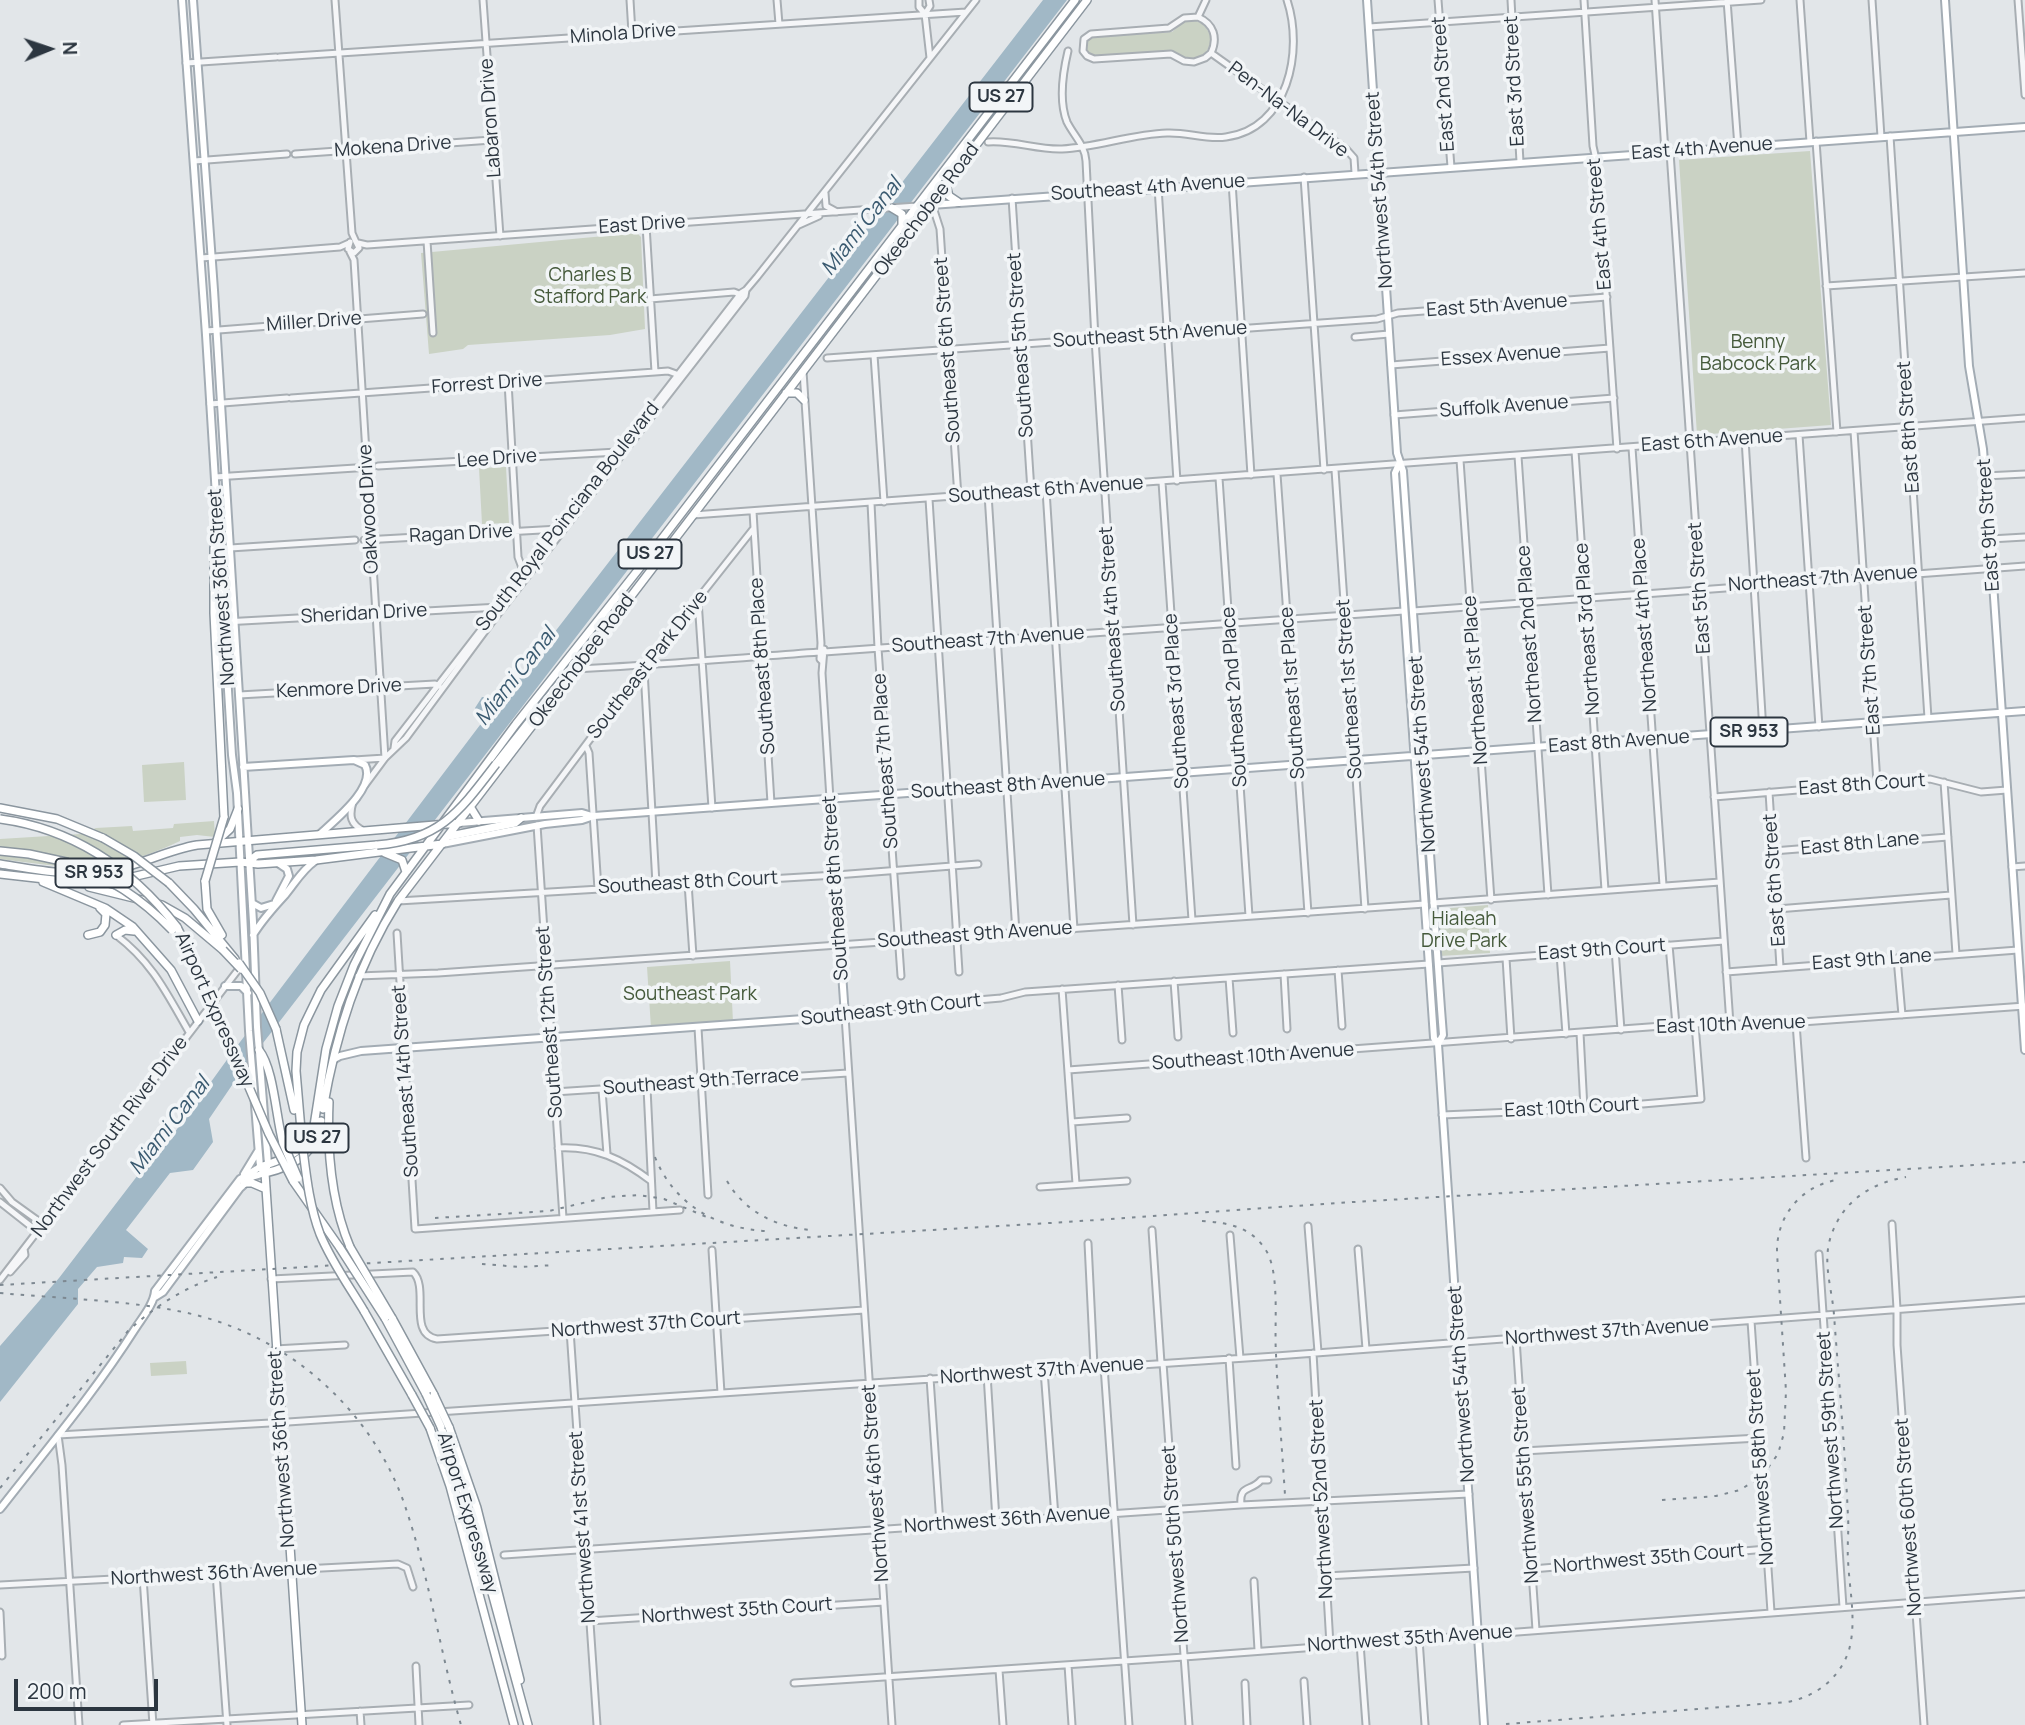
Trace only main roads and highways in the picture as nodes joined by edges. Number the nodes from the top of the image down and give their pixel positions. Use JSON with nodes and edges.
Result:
{"nodes":[{"id":1,"x":182,"y":0,"type":"edge"},
{"id":2,"x":193,"y":0,"type":"edge"},
{"id":3,"x":1075,"y":0,"type":"edge"},
{"id":4,"x":1087,"y":0,"type":"edge"},
{"id":5,"x":1367,"y":0,"type":"edge"},
{"id":6,"x":1945,"y":0,"type":"edge"},
{"id":7,"x":1063,"y":16,"type":"junction"},
{"id":8,"x":1059,"y":37,"type":"junction"},
{"id":9,"x":2025,"y":127,"type":"edge"},
{"id":10,"x":1954,"y":132,"type":"junction"},
{"id":11,"x":1379,"y":172,"type":"junction"},
{"id":12,"x":946,"y":185,"type":"junction"},
{"id":13,"x":958,"y":202,"type":"junction"},
{"id":14,"x":932,"y":204,"type":"junction"},
{"id":15,"x":914,"y":206,"type":"junction"},
{"id":16,"x":892,"y":208,"type":"road end"},
{"id":17,"x":902,"y":221,"type":"junction"},
{"id":18,"x":809,"y":347,"type":"junction"},
{"id":19,"x":803,"y":371,"type":"junction"},
{"id":20,"x":786,"y":393,"type":"junction"},
{"id":21,"x":804,"y":400,"type":"road end"},
{"id":22,"x":1399,"y":464,"type":"junction"},
{"id":23,"x":218,"y":530,"type":"junction"},
{"id":24,"x":230,"y":548,"type":"junction"},
{"id":25,"x":1400,"y":552,"type":"junction"},
{"id":26,"x":635,"y":590,"type":"junction"},
{"id":27,"x":1413,"y":611,"type":"junction"},
{"id":28,"x":228,"y":684,"type":"junction"},
{"id":29,"x":239,"y":695,"type":"junction"},
{"id":30,"x":2025,"y":711,"type":"edge"},
{"id":31,"x":2003,"y":713,"type":"junction"},
{"id":32,"x":232,"y":755,"type":"junction"},
{"id":33,"x":1423,"y":756,"type":"junction"},
{"id":34,"x":1414,"y":757,"type":"junction"},
{"id":35,"x":243,"y":767,"type":"junction"},
{"id":36,"x":830,"y":799,"type":"junction"},
{"id":37,"x":0,"y":808,"type":"edge"},
{"id":38,"x":471,"y":808,"type":"junction"},
{"id":39,"x":238,"y":809,"type":"junction"},
{"id":40,"x":594,"y":816,"type":"junction"},
{"id":41,"x":521,"y":818,"type":"junction"},
{"id":42,"x":0,"y":820,"type":"edge"},
{"id":43,"x":479,"y":821,"type":"junction"},
{"id":44,"x":459,"y":823,"type":"junction"},
{"id":45,"x":439,"y":825,"type":"junction"},
{"id":46,"x":318,"y":836,"type":"junction"},
{"id":47,"x":448,"y":837,"type":"junction"},
{"id":48,"x":244,"y":841,"type":"junction"},
{"id":49,"x":214,"y":843,"type":"junction"},
{"id":50,"x":442,"y":844,"type":"junction"},
{"id":51,"x":424,"y":848,"type":"junction"},
{"id":52,"x":380,"y":850,"type":"junction"},
{"id":53,"x":0,"y":851,"type":"edge"},
{"id":54,"x":316,"y":860,"type":"junction"},
{"id":55,"x":249,"y":861,"type":"junction"},
{"id":56,"x":240,"y":862,"type":"junction"},
{"id":57,"x":278,"y":863,"type":"junction"},
{"id":58,"x":1422,"y":863,"type":"junction"},
{"id":59,"x":0,"y":864,"type":"edge"},
{"id":60,"x":406,"y":872,"type":"junction"},
{"id":61,"x":0,"y":874,"type":"edge"},
{"id":62,"x":40,"y":880,"type":"junction"},
{"id":63,"x":85,"y":885,"type":"junction"},
{"id":64,"x":252,"y":903,"type":"junction"},
{"id":65,"x":276,"y":903,"type":"junction"},
{"id":66,"x":1433,"y":903,"type":"junction"},
{"id":67,"x":1424,"y":904,"type":"junction"},
{"id":68,"x":100,"y":907,"type":"junction"},
{"id":69,"x":242,"y":907,"type":"junction"},
{"id":70,"x":381,"y":910,"type":"junction"},
{"id":71,"x":174,"y":928,"type":"junction"},
{"id":72,"x":137,"y":933,"type":"junction"},
{"id":73,"x":89,"y":935,"type":"dead end"},
{"id":74,"x":116,"y":935,"type":"road end"},
{"id":75,"x":253,"y":935,"type":"junction"},
{"id":76,"x":226,"y":947,"type":"junction"},
{"id":77,"x":246,"y":957,"type":"junction"},
{"id":78,"x":1437,"y":960,"type":"junction"},
{"id":79,"x":251,"y":979,"type":"junction"},
{"id":80,"x":225,"y":986,"type":"road end"},
{"id":81,"x":248,"y":993,"type":"junction"},
{"id":82,"x":2023,"y":1006,"type":"edge"},
{"id":83,"x":845,"y":1016,"type":"joint"},
{"id":84,"x":198,"y":1021,"type":"road end"},
{"id":85,"x":332,"y":1026,"type":"junction"},
{"id":86,"x":1438,"y":1044,"type":"junction"},
{"id":87,"x":336,"y":1045,"type":"junction"},
{"id":88,"x":256,"y":1049,"type":"junction"},
{"id":89,"x":2025,"y":1050,"type":"edge"},
{"id":90,"x":352,"y":1052,"type":"junction"},
{"id":91,"x":333,"y":1060,"type":"junction"},
{"id":92,"x":330,"y":1073,"type":"junction"},
{"id":93,"x":296,"y":1105,"type":"junction"},
{"id":94,"x":258,"y":1150,"type":"junction"},
{"id":95,"x":268,"y":1164,"type":"junction"},
{"id":96,"x":262,"y":1170,"type":"junction"},
{"id":97,"x":244,"y":1179,"type":"junction"},
{"id":98,"x":295,"y":1180,"type":"junction"},
{"id":99,"x":266,"y":1189,"type":"junction"},
{"id":100,"x":388,"y":1318,"type":"junction"},
{"id":101,"x":0,"y":1509,"type":"edge"},
{"id":102,"x":302,"y":1725,"type":"edge"},
{"id":103,"x":514,"y":1725,"type":"edge"},
{"id":104,"x":528,"y":1725,"type":"edge"},
{"id":105,"x":1485,"y":1725,"type":"edge"}],
"edges":[{"from":1,"to":23,"type":"main road","name":"Northwest 36th Street"},
{"from":2,"to":24,"type":"main road","name":"Northwest 36th Street"},
{"from":3,"to":7,"type":"highway","name":"Okeechobee Road","number":"US 27"},
{"from":4,"to":8,"type":"highway","name":"Okeechobee Road","number":"US 27"},
{"from":5,"to":11,"type":"main road","name":"Northwest 54th Street"},
{"from":6,"to":10,"type":"main road","name":"East 9th Street"},
{"from":7,"to":8,"type":"highway"},
{"from":7,"to":15,"type":"highway","name":"Okeechobee Road","number":"US 27"},
{"from":8,"to":12,"type":"highway","name":"Okeechobee Road","number":"US 27"},
{"from":9,"to":10,"type":"main road","name":"East 4th Avenue"},
{"from":10,"to":11,"type":"main road","name":"East 4th Avenue"},
{"from":10,"to":31,"type":"main road","name":"East 9th Street"},
{"from":11,"to":13,"type":"main road","name":"Southeast 4th Avenue"},
{"from":11,"to":22,"type":"main road","name":"Northwest 54th Street"},
{"from":12,"to":13,"type":"highway"},
{"from":12,"to":14,"type":"highway","name":"Okeechobee Road","number":"US 27"},
{"from":13,"to":14,"type":"main road","name":"Southeast 4th Avenue"},
{"from":14,"to":15,"type":"main road","name":"Southeast 4th Avenue"},
{"from":14,"to":19,"type":"highway","name":"Okeechobee Road","number":"US 27"},
{"from":15,"to":17,"type":"highway","name":"Okeechobee Road","number":"US 27"},
{"from":16,"to":17,"type":"highway"},
{"from":17,"to":18,"type":"highway","name":"Okeechobee Road","number":"US 27"},
{"from":18,"to":19,"type":"highway"},
{"from":18,"to":45,"type":"highway","name":"Okeechobee Road","number":"US 27"},
{"from":19,"to":20,"type":"highway","name":"Okeechobee Road","number":"US 27"},
{"from":20,"to":21,"type":"highway"},
{"from":20,"to":26,"type":"highway","name":"Okeechobee Road","number":"US 27"},
{"from":22,"to":25,"type":"main road","name":"Northwest 54th Street"},
{"from":22,"to":27,"type":"main road","name":"Northwest 54th Street"},
{"from":23,"to":24,"type":"main road"},
{"from":23,"to":28,"type":"main road","name":"Northwest 36th Street"},
{"from":23,"to":76,"type":"highway","bridge":true},
{"from":24,"to":29,"type":"main road","name":"Northwest 36th Street"},
{"from":25,"to":27,"type":"main road"},
{"from":25,"to":34,"type":"main road","name":"Northwest 54th Street"},
{"from":26,"to":38,"type":"highway","name":"Okeechobee Road","number":"US 27"},
{"from":26,"to":52,"type":"highway","bridge":true},
{"from":27,"to":33,"type":"main road","name":"Northwest 54th Street"},
{"from":28,"to":29,"type":"main road"},
{"from":28,"to":32,"type":"main road","name":"Northwest 36th Street"},
{"from":29,"to":35,"type":"main road","name":"Northwest 36th Street"},
{"from":30,"to":31,"type":"main road","name":"East 8th Avenue","number":"SR 953"},
{"from":31,"to":33,"type":"main road","name":"East 8th Avenue","number":"SR 953"},
{"from":31,"to":82,"type":"main road","name":"East 9th Street"},
{"from":32,"to":35,"type":"main road"},
{"from":32,"to":39,"type":"main road","name":"Northwest 36th Street"},
{"from":33,"to":34,"type":"main road","name":"Southeast 8th Avenue","number":"SR 953"},
{"from":33,"to":66,"type":"main road","name":"Northwest 54th Street"},
{"from":34,"to":36,"type":"main road","name":"Southeast 8th Avenue","number":"SR 953"},
{"from":34,"to":58,"type":"main road","name":"Northwest 54th Street"},
{"from":35,"to":46,"type":"main road","name":"South Royal Poinciana Boulevard"},
{"from":35,"to":48,"type":"main road","name":"Northwest 36th Street"},
{"from":36,"to":40,"type":"main road","name":"Southeast 8th Avenue","number":"SR 953"},
{"from":36,"to":83,"type":"main road","name":"Southeast 8th Street"},
{"from":37,"to":76,"type":"highway","bridge":true},
{"from":38,"to":43,"type":"highway"},
{"from":38,"to":44,"type":"highway","name":"Okeechobee Road","number":"US 27"},
{"from":39,"to":48,"type":"main road","name":"Northwest 36th Street"},
{"from":39,"to":49,"type":"highway"},
{"from":40,"to":41,"type":"main road","number":"SR 953"},
{"from":40,"to":50,"type":"main road","number":"SR 953"},
{"from":41,"to":43,"type":"main road","number":"SR 953"},
{"from":41,"to":47,"type":"highway"},
{"from":42,"to":71,"type":"highway","name":"Airport Expressway","bridge":true},
{"from":43,"to":44,"type":"main road","number":"SR 953"},
{"from":44,"to":45,"type":"highway","number":"SR 953"},
{"from":44,"to":47,"type":"highway","name":"Okeechobee Road","number":"US 27"},
{"from":45,"to":46,"type":"highway","number":"SR 953"},
{"from":45,"to":51,"type":"highway","name":"Okeechobee Road","number":"US 27"},
{"from":46,"to":48,"type":"highway","number":"SR 953"},
{"from":47,"to":50,"type":"highway","name":"Okeechobee Road","number":"US 27"},
{"from":47,"to":51,"type":"highway"},
{"from":48,"to":49,"type":"highway","number":"SR 953"},
{"from":48,"to":55,"type":"main road","name":"Northwest 36th Street"},
{"from":48,"to":56,"type":"main road","name":"Northwest 36th Street"},
{"from":49,"to":59,"type":"highway","number":"SR 953"},
{"from":50,"to":51,"type":"highway","number":"SR 953"},
{"from":50,"to":87,"type":"highway","name":"Okeechobee Road","number":"US 27"},
{"from":51,"to":52,"type":"highway","number":"SR 953"},
{"from":51,"to":60,"type":"highway","name":"Okeechobee Road","number":"US 27"},
{"from":52,"to":54,"type":"highway","number":"SR 953"},
{"from":52,"to":55,"type":"highway"},
{"from":52,"to":60,"type":"highway"},
{"from":53,"to":71,"type":"highway","bridge":true},
{"from":54,"to":57,"type":"highway","number":"SR 953"},
{"from":54,"to":65,"type":"main road"},
{"from":55,"to":56,"type":"highway","number":"SR 953"},
{"from":55,"to":57,"type":"highway","number":"SR 953"},
{"from":55,"to":64,"type":"main road","name":"Northwest 36th Street"},
{"from":56,"to":63,"type":"highway","number":"SR 953"},
{"from":56,"to":69,"type":"main road","name":"Northwest 36th Street"},
{"from":57,"to":65,"type":"main road"},
{"from":58,"to":66,"type":"main road"},
{"from":58,"to":67,"type":"main road","name":"Northwest 54th Street"},
{"from":60,"to":70,"type":"highway","name":"Okeechobee Road","number":"US 27"},
{"from":61,"to":62,"type":"highway","number":"SR 953"},
{"from":62,"to":63,"type":"highway","number":"SR 953"},
{"from":62,"to":68,"type":"highway"},
{"from":63,"to":76,"type":"highway"},
{"from":64,"to":65,"type":"main road"},
{"from":64,"to":75,"type":"main road","name":"Northwest 36th Street"},
{"from":65,"to":75,"type":"main road"},
{"from":66,"to":78,"type":"main road","name":"Northwest 54th Street"},
{"from":67,"to":78,"type":"main road"},
{"from":67,"to":86,"type":"main road","name":"Northwest 54th Street"},
{"from":68,"to":72,"type":"highway"},
{"from":68,"to":73,"type":"highway"},
{"from":69,"to":75,"type":"main road"},
{"from":69,"to":77,"type":"main road","name":"Northwest 36th Street"},
{"from":70,"to":85,"type":"highway","name":"Okeechobee Road","number":"US 27"},
{"from":70,"to":93,"type":"highway"},
{"from":71,"to":98,"type":"highway","name":"Airport Expressway","bridge":true},
{"from":72,"to":74,"type":"highway"},
{"from":72,"to":84,"type":"highway"},
{"from":75,"to":77,"type":"main road"},
{"from":75,"to":88,"type":"main road","name":"Northwest 36th Street"},
{"from":76,"to":79,"type":"highway","bridge":true},
{"from":76,"to":79,"type":"highway","bridge":true},
{"from":77,"to":81,"type":"main road","name":"Northwest 36th Street"},
{"from":78,"to":86,"type":"main road","name":"Northwest 54th Street"},
{"from":79,"to":93,"type":"highway","bridge":true},
{"from":80,"to":81,"type":"main road"},
{"from":81,"to":88,"type":"main road","name":"Northwest 36th Street"},
{"from":82,"to":89,"type":"main road","name":"East 9th Street"},
{"from":83,"to":90,"type":"main road","name":"Southeast 9th Court"},
{"from":85,"to":87,"type":"highway"},
{"from":85,"to":95,"type":"highway","name":"Okeechobee Road","number":"US 27"},
{"from":86,"to":105,"type":"main road","name":"Northwest 54th Street"},
{"from":87,"to":90,"type":"main road","name":"Southeast 9th Court"},
{"from":87,"to":91,"type":"highway","name":"Okeechobee Road","number":"US 27"},
{"from":88,"to":94,"type":"main road","name":"Northwest 36th Street"},
{"from":88,"to":95,"type":"main road","name":"Northwest 36th Street"},
{"from":88,"to":98,"type":"highway","bridge":true},
{"from":90,"to":91,"type":"main road","name":"Southeast 9th Court"},
{"from":91,"to":92,"type":"highway","name":"Okeechobee Road","number":"US 27"},
{"from":92,"to":96,"type":"highway","name":"Okeechobee Road","number":"US 27"},
{"from":92,"to":100,"type":"highway","bridge":true},
{"from":93,"to":103,"type":"highway","name":"Airport Expressway","bridge":true},
{"from":94,"to":96,"type":"main road","name":"Northwest 36th Street"},
{"from":94,"to":97,"type":"main road"},
{"from":95,"to":96,"type":"highway","name":"Okeechobee Road","number":"US 27"},
{"from":96,"to":97,"type":"main road"},
{"from":96,"to":99,"type":"highway","name":"Northwest 36th Street"},
{"from":97,"to":99,"type":"highway"},
{"from":97,"to":101,"type":"main road"},
{"from":98,"to":100,"type":"highway","name":"Airport Expressway","bridge":true},
{"from":99,"to":102,"type":"highway","name":"Northwest 36th Street"},
{"from":100,"to":104,"type":"highway","name":"Airport Expressway","bridge":true}]}
